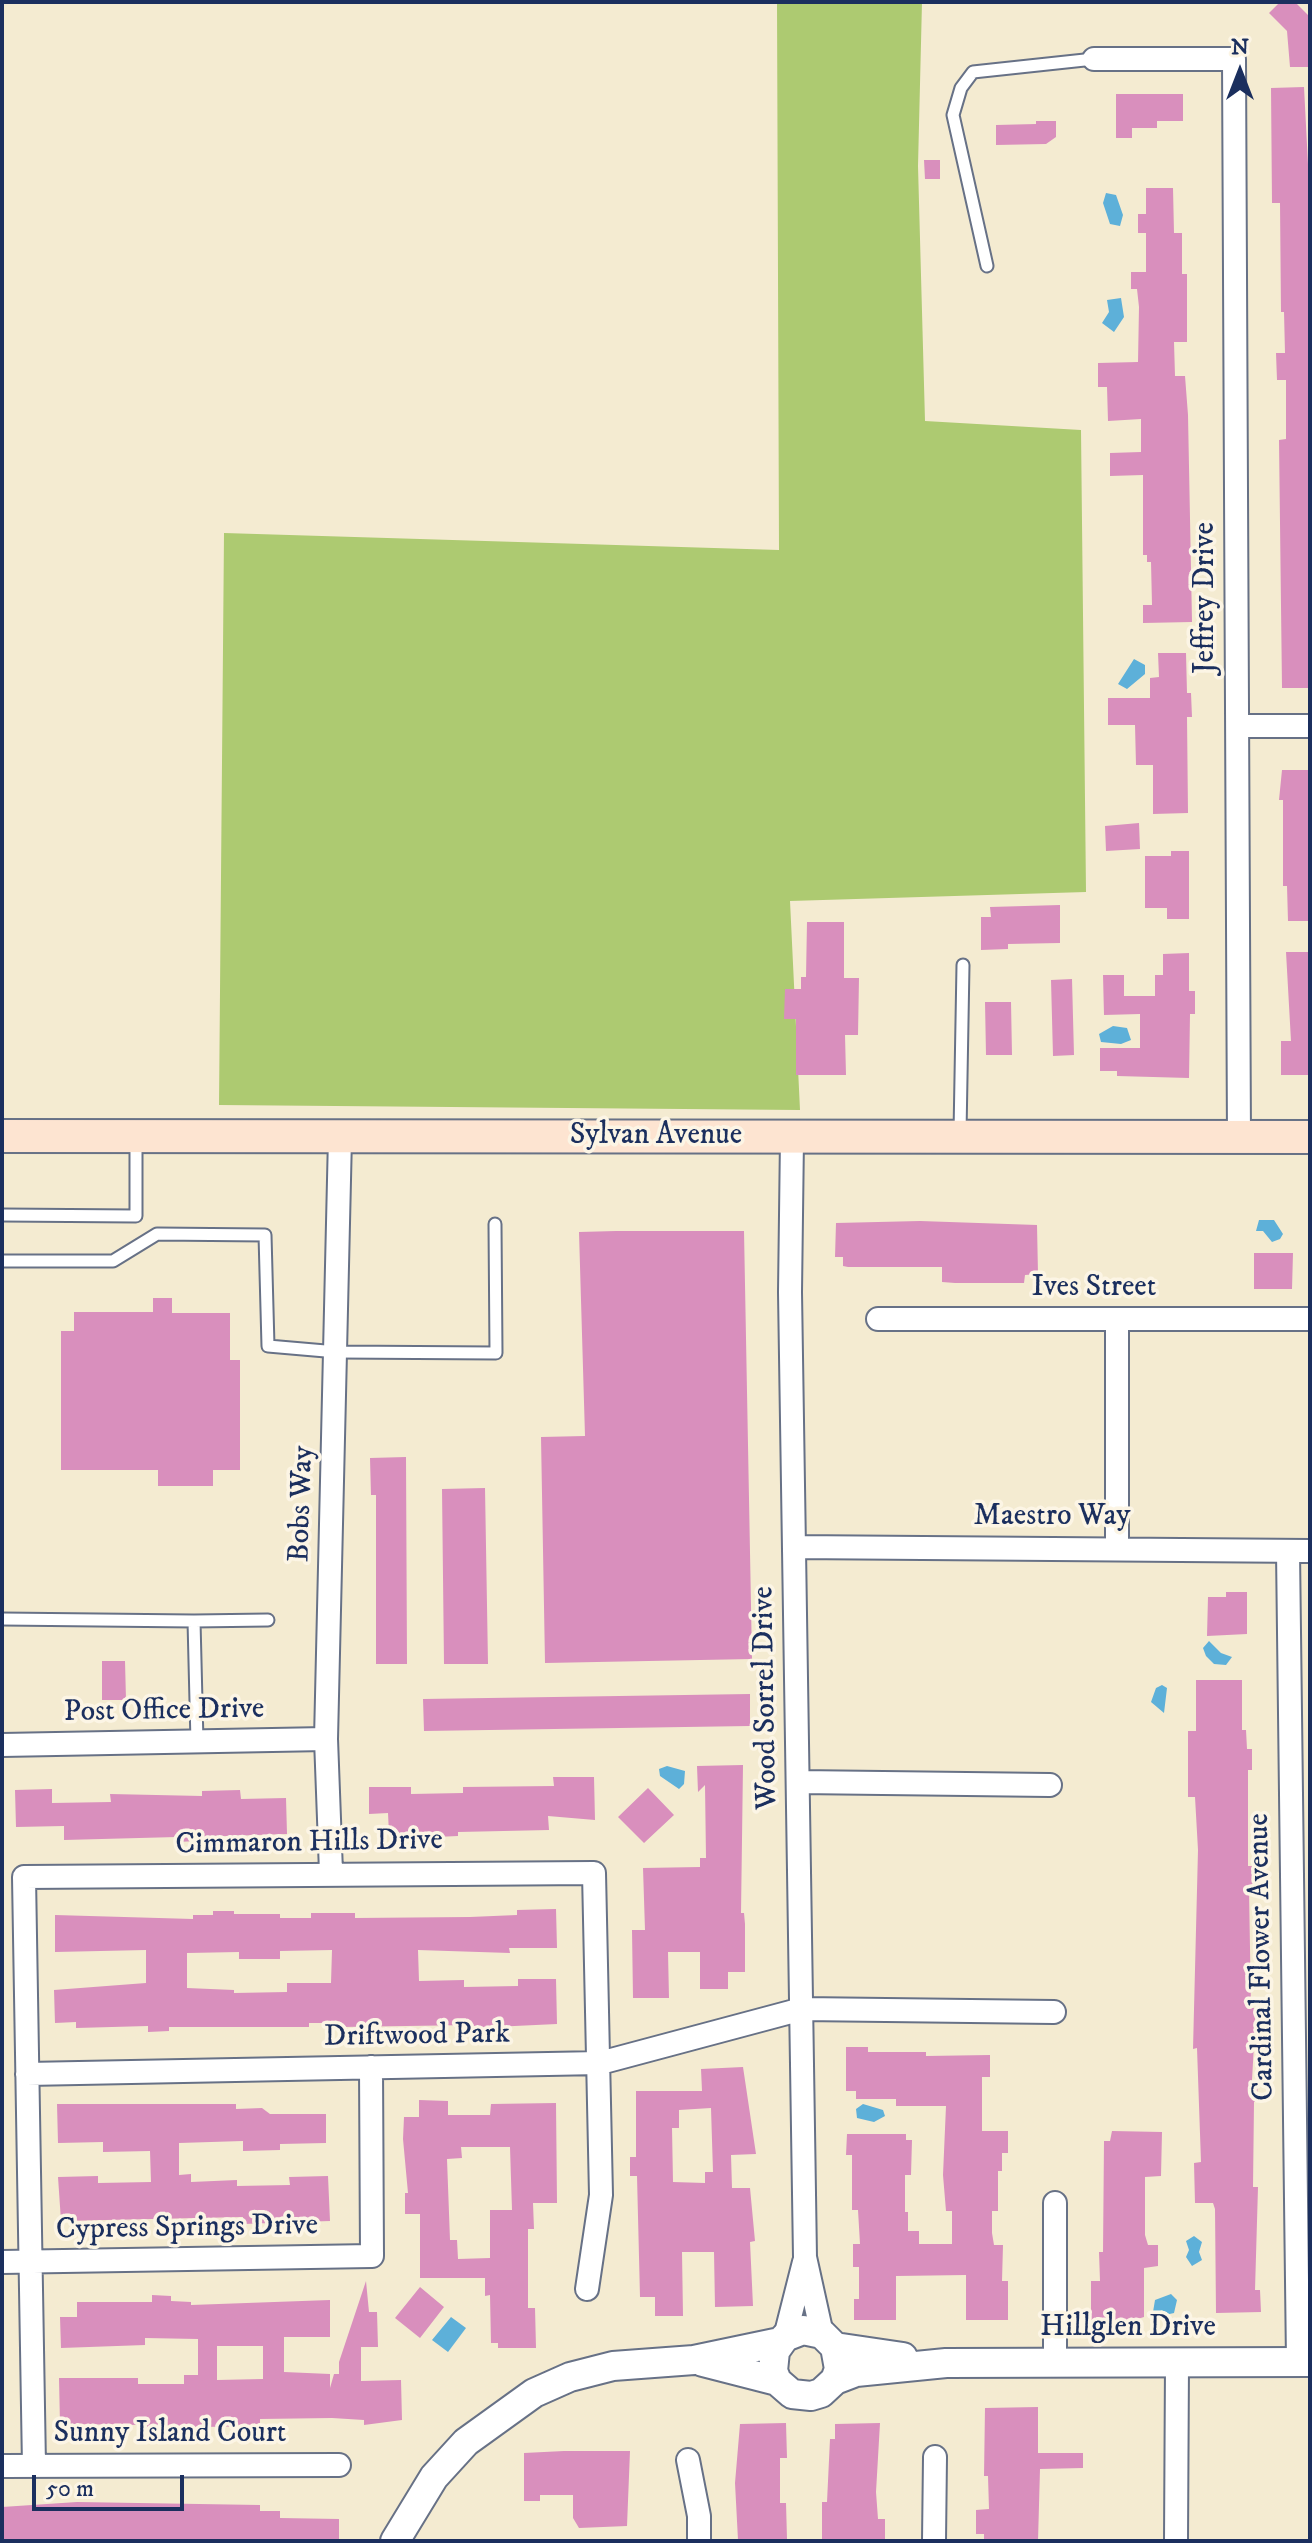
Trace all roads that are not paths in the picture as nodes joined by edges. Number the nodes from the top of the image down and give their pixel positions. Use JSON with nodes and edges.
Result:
{"nodes":[{"id":1,"x":1094,"y":59,"type":"joint"},
{"id":2,"x":987,"y":266,"type":"dead end"},
{"id":3,"x":1238,"y":726,"type":"junction"},
{"id":4,"x":1310,"y":726,"type":"edge"},
{"id":5,"x":963,"y":965,"type":"dead end"},
{"id":6,"x":2,"y":1136,"type":"edge"},
{"id":7,"x":136,"y":1137,"type":"junction"},
{"id":8,"x":340,"y":1137,"type":"junction"},
{"id":9,"x":960,"y":1137,"type":"junction"},
{"id":10,"x":1239,"y":1137,"type":"junction"},
{"id":11,"x":1310,"y":1137,"type":"edge"},
{"id":12,"x":792,"y":1138,"type":"junction"},
{"id":13,"x":2,"y":1215,"type":"edge"},
{"id":14,"x":495,"y":1224,"type":"dead end"},
{"id":15,"x":2,"y":1261,"type":"edge"},
{"id":16,"x":878,"y":1319,"type":"dead end"},
{"id":17,"x":1117,"y":1319,"type":"junction"},
{"id":18,"x":1310,"y":1319,"type":"edge"},
{"id":19,"x":337,"y":1352,"type":"junction"},
{"id":20,"x":794,"y":1547,"type":"junction"},
{"id":21,"x":1117,"y":1548,"type":"junction"},
{"id":22,"x":1299,"y":1551,"type":"edge"},
{"id":23,"x":2,"y":1619,"type":"edge"},
{"id":24,"x":268,"y":1620,"type":"dead end"},
{"id":25,"x":194,"y":1621,"type":"junction"},
{"id":26,"x":326,"y":1739,"type":"junction"},
{"id":27,"x":197,"y":1742,"type":"junction"},
{"id":28,"x":2,"y":1745,"type":"edge"},
{"id":29,"x":799,"y":1782,"type":"junction"},
{"id":30,"x":1050,"y":1785,"type":"dead end"},
{"id":31,"x":331,"y":1872,"type":"junction"},
{"id":32,"x":802,"y":2009,"type":"junction"},
{"id":33,"x":1054,"y":2012,"type":"dead end"},
{"id":34,"x":600,"y":2063,"type":"junction"},
{"id":35,"x":371,"y":2067,"type":"junction"},
{"id":36,"x":27,"y":2074,"type":"junction"},
{"id":37,"x":1055,"y":2203,"type":"dead end"},
{"id":38,"x":805,"y":2257,"type":"junction"},
{"id":39,"x":31,"y":2261,"type":"junction"},
{"id":40,"x":2,"y":2262,"type":"edge"},
{"id":41,"x":587,"y":2289,"type":"dead end"},
{"id":42,"x":782,"y":2340,"type":"junction"},
{"id":43,"x":829,"y":2340,"type":"junction"},
{"id":44,"x":694,"y":2360,"type":"junction"},
{"id":45,"x":1304,"y":2362,"type":"edge"},
{"id":46,"x":946,"y":2363,"type":"junction"},
{"id":47,"x":1055,"y":2363,"type":"junction"},
{"id":48,"x":1177,"y":2363,"type":"junction"},
{"id":49,"x":835,"y":2380,"type":"junction"},
{"id":50,"x":777,"y":2381,"type":"junction"},
{"id":51,"x":935,"y":2457,"type":"dead end"},
{"id":52,"x":688,"y":2460,"type":"dead end"},
{"id":53,"x":339,"y":2465,"type":"dead end"},
{"id":54,"x":2,"y":2466,"type":"edge"},
{"id":55,"x":34,"y":2466,"type":"junction"},
{"id":56,"x":395,"y":2541,"type":"edge"},
{"id":57,"x":699,"y":2541,"type":"edge"},
{"id":58,"x":934,"y":2541,"type":"edge"},
{"id":59,"x":1176,"y":2541,"type":"edge"}],
"edges":[{"from":1,"to":2,"type":"lane"},
{"from":1,"to":3,"type":"street","name":"Jeffrey Drive"},
{"from":3,"to":4,"type":"street"},
{"from":3,"to":10,"type":"street","name":"Jeffrey Drive"},
{"from":5,"to":9,"type":"lane"},
{"from":6,"to":7,"type":"main road","name":"Sylvan Avenue"},
{"from":7,"to":8,"type":"main road","name":"Sylvan Avenue"},
{"from":7,"to":13,"type":"lane"},
{"from":8,"to":12,"type":"main road","name":"Sylvan Avenue"},
{"from":8,"to":19,"type":"street","name":"Bobs Way"},
{"from":9,"to":10,"type":"main road","name":"Sylvan Avenue"},
{"from":9,"to":12,"type":"main road","name":"Sylvan Avenue"},
{"from":10,"to":11,"type":"main road","name":"Sylvan Avenue"},
{"from":12,"to":20,"type":"street","name":"Wood Sorrel Drive"},
{"from":14,"to":19,"type":"lane"},
{"from":15,"to":19,"type":"lane"},
{"from":16,"to":17,"type":"street","name":"Ives Street"},
{"from":17,"to":18,"type":"street","name":"Ives Street"},
{"from":17,"to":21,"type":"street"},
{"from":19,"to":26,"type":"street","name":"Bobs Way"},
{"from":20,"to":21,"type":"street","name":"Maestro Way"},
{"from":20,"to":29,"type":"street","name":"Wood Sorrel Drive"},
{"from":21,"to":22,"type":"street","name":"Maestro Way"},
{"from":22,"to":45,"type":"street","name":"Cardinal Flower Avenue"},
{"from":23,"to":25,"type":"lane"},
{"from":24,"to":25,"type":"lane"},
{"from":25,"to":27,"type":"lane"},
{"from":26,"to":27,"type":"street","name":"Post Office Drive"},
{"from":26,"to":31,"type":"street","name":"Bobs Way"},
{"from":27,"to":28,"type":"street","name":"Post Office Drive"},
{"from":29,"to":30,"type":"street"},
{"from":29,"to":32,"type":"street","name":"Wood Sorrel Drive"},
{"from":31,"to":34,"type":"street","name":"Cimmaron Hills Drive"},
{"from":31,"to":36,"type":"street","name":"Cimmaron Hills Drive"},
{"from":32,"to":33,"type":"street","name":"Driftwood Park"},
{"from":32,"to":34,"type":"street","name":"Driftwood Park"},
{"from":32,"to":38,"type":"street","name":"Wood Sorrel Drive"},
{"from":34,"to":35,"type":"street","name":"Driftwood Park"},
{"from":34,"to":41,"type":"street"},
{"from":35,"to":36,"type":"street","name":"Driftwood Park"},
{"from":35,"to":39,"type":"street","name":"Cypress Springs Drive"},
{"from":36,"to":39,"type":"street"},
{"from":37,"to":47,"type":"street"},
{"from":38,"to":42,"type":"street","name":"Wood Sorrel Drive"},
{"from":38,"to":43,"type":"street","name":"Wood Sorrel Drive"},
{"from":39,"to":40,"type":"street","name":"Cypress Springs Drive"},
{"from":39,"to":55,"type":"street"},
{"from":42,"to":43,"type":"street","name":"Hillglen Drive"},
{"from":42,"to":44,"type":"street","name":"Hillglen Drive"},
{"from":42,"to":50,"type":"street"},
{"from":43,"to":46,"type":"street","name":"Hillglen Drive"},
{"from":43,"to":49,"type":"street"},
{"from":44,"to":50,"type":"street","name":"Hillglen Drive"},
{"from":44,"to":56,"type":"street","name":"Hillglen Drive"},
{"from":45,"to":48,"type":"street","name":"Hillglen Drive"},
{"from":46,"to":47,"type":"street","name":"Hillglen Drive"},
{"from":46,"to":49,"type":"street","name":"Hillglen Drive"},
{"from":47,"to":48,"type":"street","name":"Hillglen Drive"},
{"from":48,"to":59,"type":"street"},
{"from":49,"to":50,"type":"street","name":"Hillglen Drive"},
{"from":51,"to":58,"type":"street"},
{"from":52,"to":57,"type":"street"},
{"from":53,"to":55,"type":"street","name":"Sunny Island Court"},
{"from":54,"to":55,"type":"street","name":"Sunny Island Court"}]}
